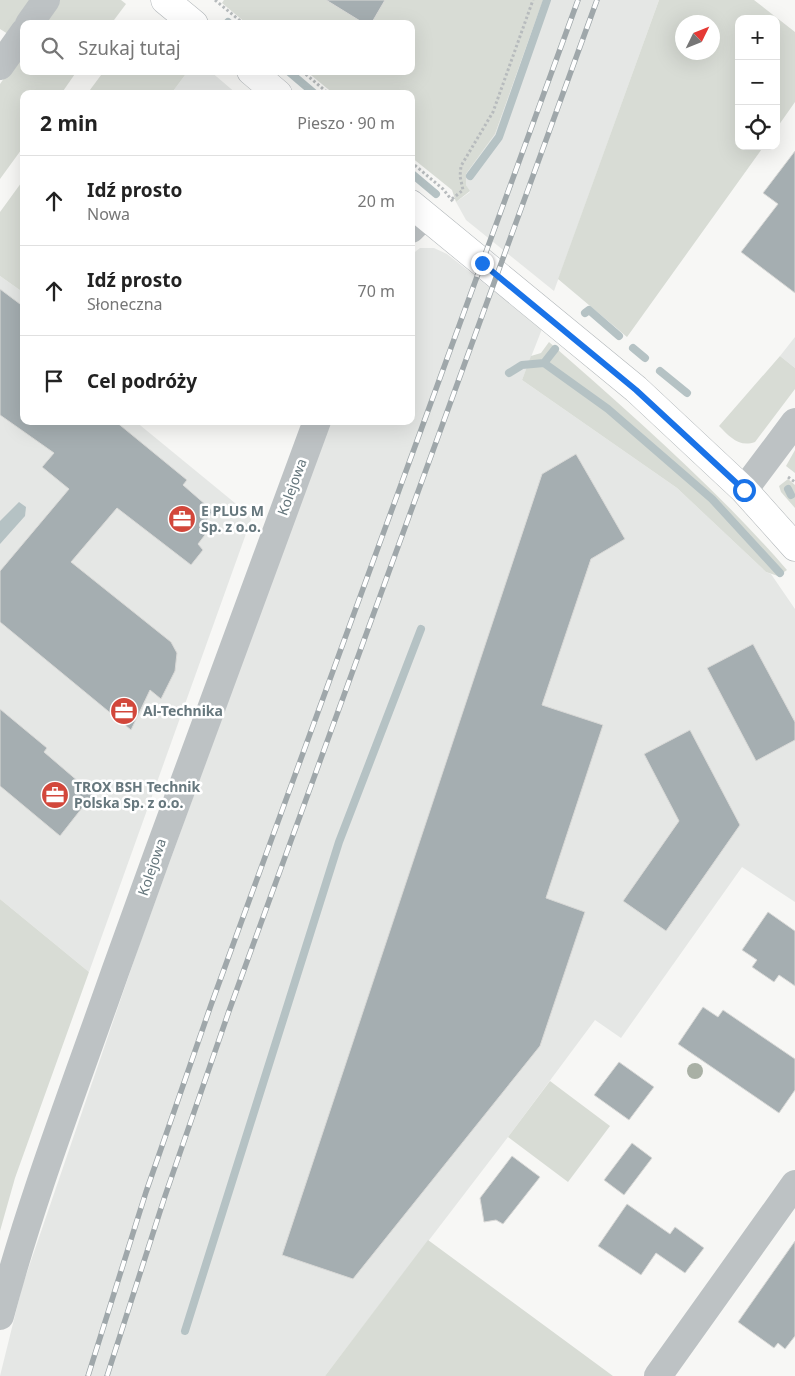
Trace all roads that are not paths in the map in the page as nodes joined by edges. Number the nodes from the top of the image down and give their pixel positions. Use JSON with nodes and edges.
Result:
{"nodes":[{"id":1,"x":46,"y":0,"type":"edge"},
{"id":2,"x":165,"y":0,"type":"edge"},
{"id":3,"x":32,"y":20,"type":"edge"},
{"id":4,"x":189,"y":20,"type":"edge"},
{"id":5,"x":20,"y":38,"type":"edge"},
{"id":6,"x":0,"y":66,"type":"edge"},
{"id":7,"x":256,"y":75,"type":"edge"},
{"id":8,"x":273,"y":90,"type":"edge"},
{"id":9,"x":416,"y":216,"type":"edge"},
{"id":10,"x":795,"y":422,"type":"edge"},
{"id":11,"x":316,"y":425,"type":"edge"},
{"id":12,"x":744,"y":490,"type":"junction"},
{"id":13,"x":795,"y":547,"type":"edge"},
{"id":14,"x":795,"y":1184,"type":"edge"},
{"id":15,"x":0,"y":1316,"type":"edge"},
{"id":16,"x":658,"y":1376,"type":"edge"}],
"edges":[{"from":1,"to":3,"type":"street"},
{"from":2,"to":4,"type":"main road"},
{"from":5,"to":6,"type":"street"},
{"from":7,"to":8,"type":"main road"},
{"from":9,"to":12,"type":"main road"},
{"from":10,"to":12,"type":"street"},
{"from":11,"to":15,"type":"street","name":"Kolejowa"},
{"from":12,"to":13,"type":"main road"},
{"from":14,"to":16,"type":"street"}]}
